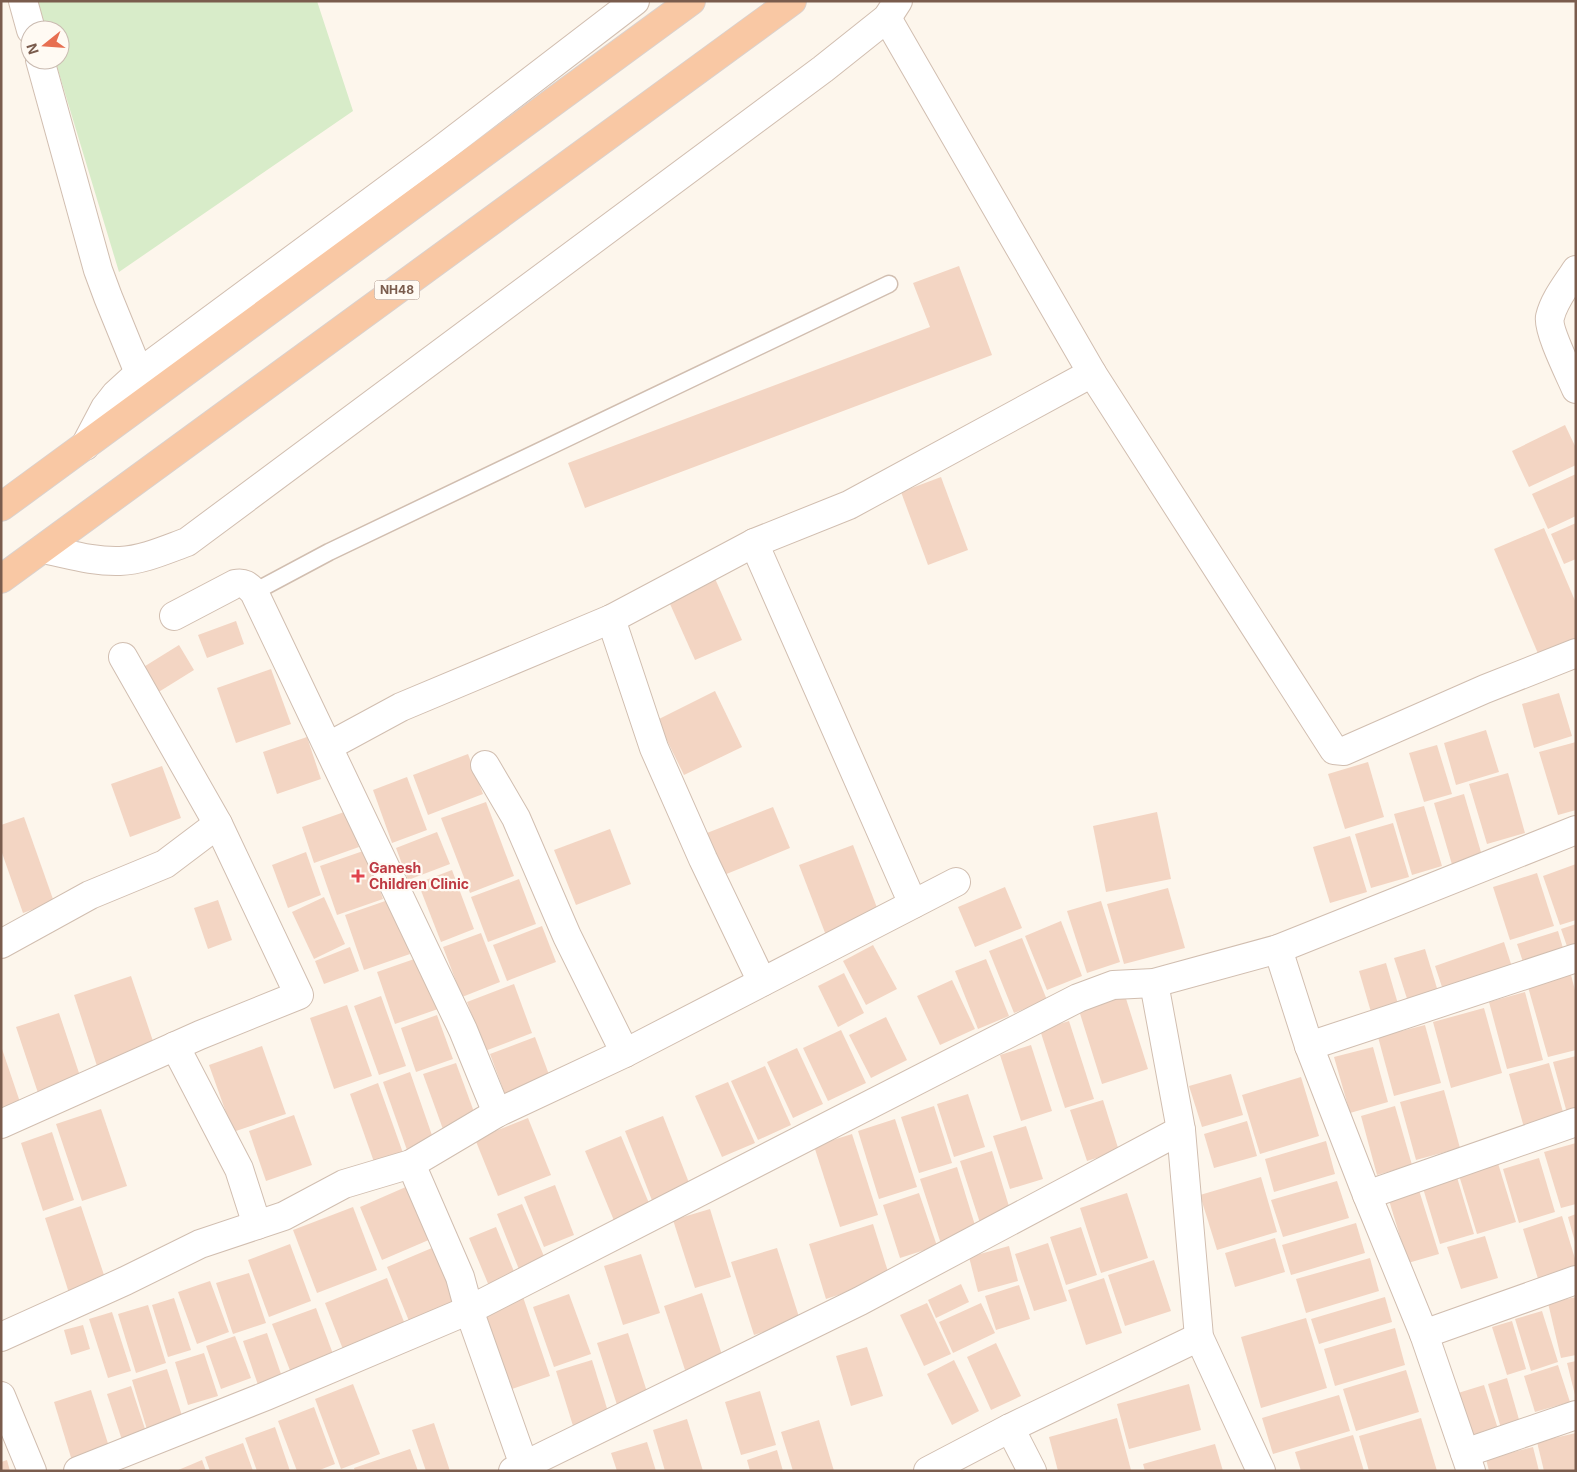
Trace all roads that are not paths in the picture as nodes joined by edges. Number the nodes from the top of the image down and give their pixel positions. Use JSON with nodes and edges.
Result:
{"nodes":[{"id":1,"x":24,"y":1,"type":"edge"},
{"id":2,"x":635,"y":1,"type":"edge"},
{"id":3,"x":691,"y":1,"type":"edge"},
{"id":4,"x":792,"y":1,"type":"edge"},
{"id":5,"x":893,"y":10,"type":"edge"},
{"id":6,"x":29,"y":20,"type":"edge"},
{"id":7,"x":43,"y":70,"type":"edge"},
{"id":8,"x":1576,"y":270,"type":"edge"},
{"id":9,"x":890,"y":284,"type":"dead end"},
{"id":10,"x":139,"y":373,"type":"junction"},
{"id":11,"x":1092,"y":373,"type":"junction"},
{"id":12,"x":1576,"y":389,"type":"edge"},
{"id":13,"x":85,"y":446,"type":"junction"},
{"id":14,"x":1,"y":508,"type":"edge"},
{"id":15,"x":754,"y":543,"type":"junction"},
{"id":16,"x":43,"y":549,"type":"junction"},
{"id":17,"x":1,"y":579,"type":"edge"},
{"id":18,"x":254,"y":592,"type":"junction"},
{"id":19,"x":174,"y":616,"type":"dead end"},
{"id":20,"x":611,"y":619,"type":"junction"},
{"id":21,"x":1576,"y":654,"type":"edge"},
{"id":22,"x":123,"y":656,"type":"dead end"},
{"id":23,"x":329,"y":746,"type":"junction"},
{"id":24,"x":485,"y":765,"type":"dead end"},
{"id":25,"x":218,"y":824,"type":"junction"},
{"id":26,"x":1576,"y":830,"type":"edge"},
{"id":27,"x":956,"y":882,"type":"dead end"},
{"id":28,"x":913,"y":904,"type":"junction"},
{"id":29,"x":1,"y":944,"type":"edge"},
{"id":30,"x":1278,"y":950,"type":"junction"},
{"id":31,"x":1576,"y":958,"type":"edge"},
{"id":32,"x":762,"y":982,"type":"junction"},
{"id":33,"x":1154,"y":983,"type":"junction"},
{"id":34,"x":174,"y":1046,"type":"junction"},
{"id":35,"x":1309,"y":1046,"type":"junction"},
{"id":36,"x":625,"y":1053,"type":"junction"},
{"id":37,"x":497,"y":1113,"type":"junction"},
{"id":38,"x":1576,"y":1122,"type":"edge"},
{"id":39,"x":1,"y":1124,"type":"edge"},
{"id":40,"x":1181,"y":1130,"type":"junction"},
{"id":41,"x":411,"y":1164,"type":"junction"},
{"id":42,"x":1366,"y":1195,"type":"junction"},
{"id":43,"x":257,"y":1226,"type":"junction"},
{"id":44,"x":1576,"y":1280,"type":"edge"},
{"id":45,"x":469,"y":1310,"type":"junction"},
{"id":46,"x":1424,"y":1334,"type":"junction"},
{"id":47,"x":1,"y":1337,"type":"edge"},
{"id":48,"x":1199,"y":1337,"type":"junction"},
{"id":49,"x":1,"y":1396,"type":"edge"},
{"id":50,"x":1576,"y":1416,"type":"edge"},
{"id":51,"x":1010,"y":1428,"type":"junction"},
{"id":52,"x":1468,"y":1462,"type":"edge"},
{"id":53,"x":521,"y":1469,"type":"edge"},
{"id":54,"x":32,"y":1471,"type":"edge"},
{"id":55,"x":78,"y":1471,"type":"edge"},
{"id":56,"x":928,"y":1471,"type":"edge"},
{"id":57,"x":1032,"y":1471,"type":"edge"},
{"id":58,"x":1260,"y":1471,"type":"edge"}],
"edges":[{"from":1,"to":6,"type":"street"},
{"from":2,"to":10,"type":"street"},
{"from":3,"to":13,"type":"highway"},
{"from":4,"to":16,"type":"highway","number":"NH48"},
{"from":5,"to":11,"type":"street"},
{"from":5,"to":16,"type":"street"},
{"from":7,"to":10,"type":"street"},
{"from":8,"to":12,"type":"street"},
{"from":9,"to":18,"type":"lane"},
{"from":10,"to":13,"type":"street"},
{"from":11,"to":15,"type":"street"},
{"from":11,"to":21,"type":"street"},
{"from":13,"to":14,"type":"highway"},
{"from":15,"to":20,"type":"street"},
{"from":15,"to":28,"type":"street"},
{"from":16,"to":17,"type":"highway","number":"NH48"},
{"from":18,"to":19,"type":"street"},
{"from":18,"to":23,"type":"street"},
{"from":20,"to":23,"type":"street"},
{"from":20,"to":32,"type":"street"},
{"from":22,"to":25,"type":"street"},
{"from":23,"to":37,"type":"street"},
{"from":24,"to":36,"type":"street"},
{"from":25,"to":29,"type":"street"},
{"from":25,"to":34,"type":"street"},
{"from":26,"to":30,"type":"street"},
{"from":27,"to":28,"type":"street"},
{"from":28,"to":32,"type":"street"},
{"from":30,"to":33,"type":"street"},
{"from":30,"to":35,"type":"street"},
{"from":31,"to":35,"type":"street"},
{"from":32,"to":36,"type":"street"},
{"from":33,"to":40,"type":"street"},
{"from":33,"to":45,"type":"street"},
{"from":34,"to":39,"type":"street"},
{"from":34,"to":43,"type":"street"},
{"from":35,"to":42,"type":"street"},
{"from":36,"to":37,"type":"street"},
{"from":37,"to":41,"type":"street"},
{"from":38,"to":42,"type":"street"},
{"from":40,"to":48,"type":"street"},
{"from":40,"to":53,"type":"street"},
{"from":41,"to":43,"type":"street"},
{"from":41,"to":45,"type":"street"},
{"from":42,"to":46,"type":"street"},
{"from":43,"to":47,"type":"street"},
{"from":44,"to":46,"type":"street"},
{"from":45,"to":53,"type":"street"},
{"from":45,"to":55,"type":"street"},
{"from":46,"to":52,"type":"street"},
{"from":48,"to":51,"type":"street"},
{"from":48,"to":58,"type":"street"},
{"from":49,"to":54,"type":"street"},
{"from":50,"to":52,"type":"street"},
{"from":51,"to":56,"type":"street"},
{"from":51,"to":57,"type":"street"}]}
